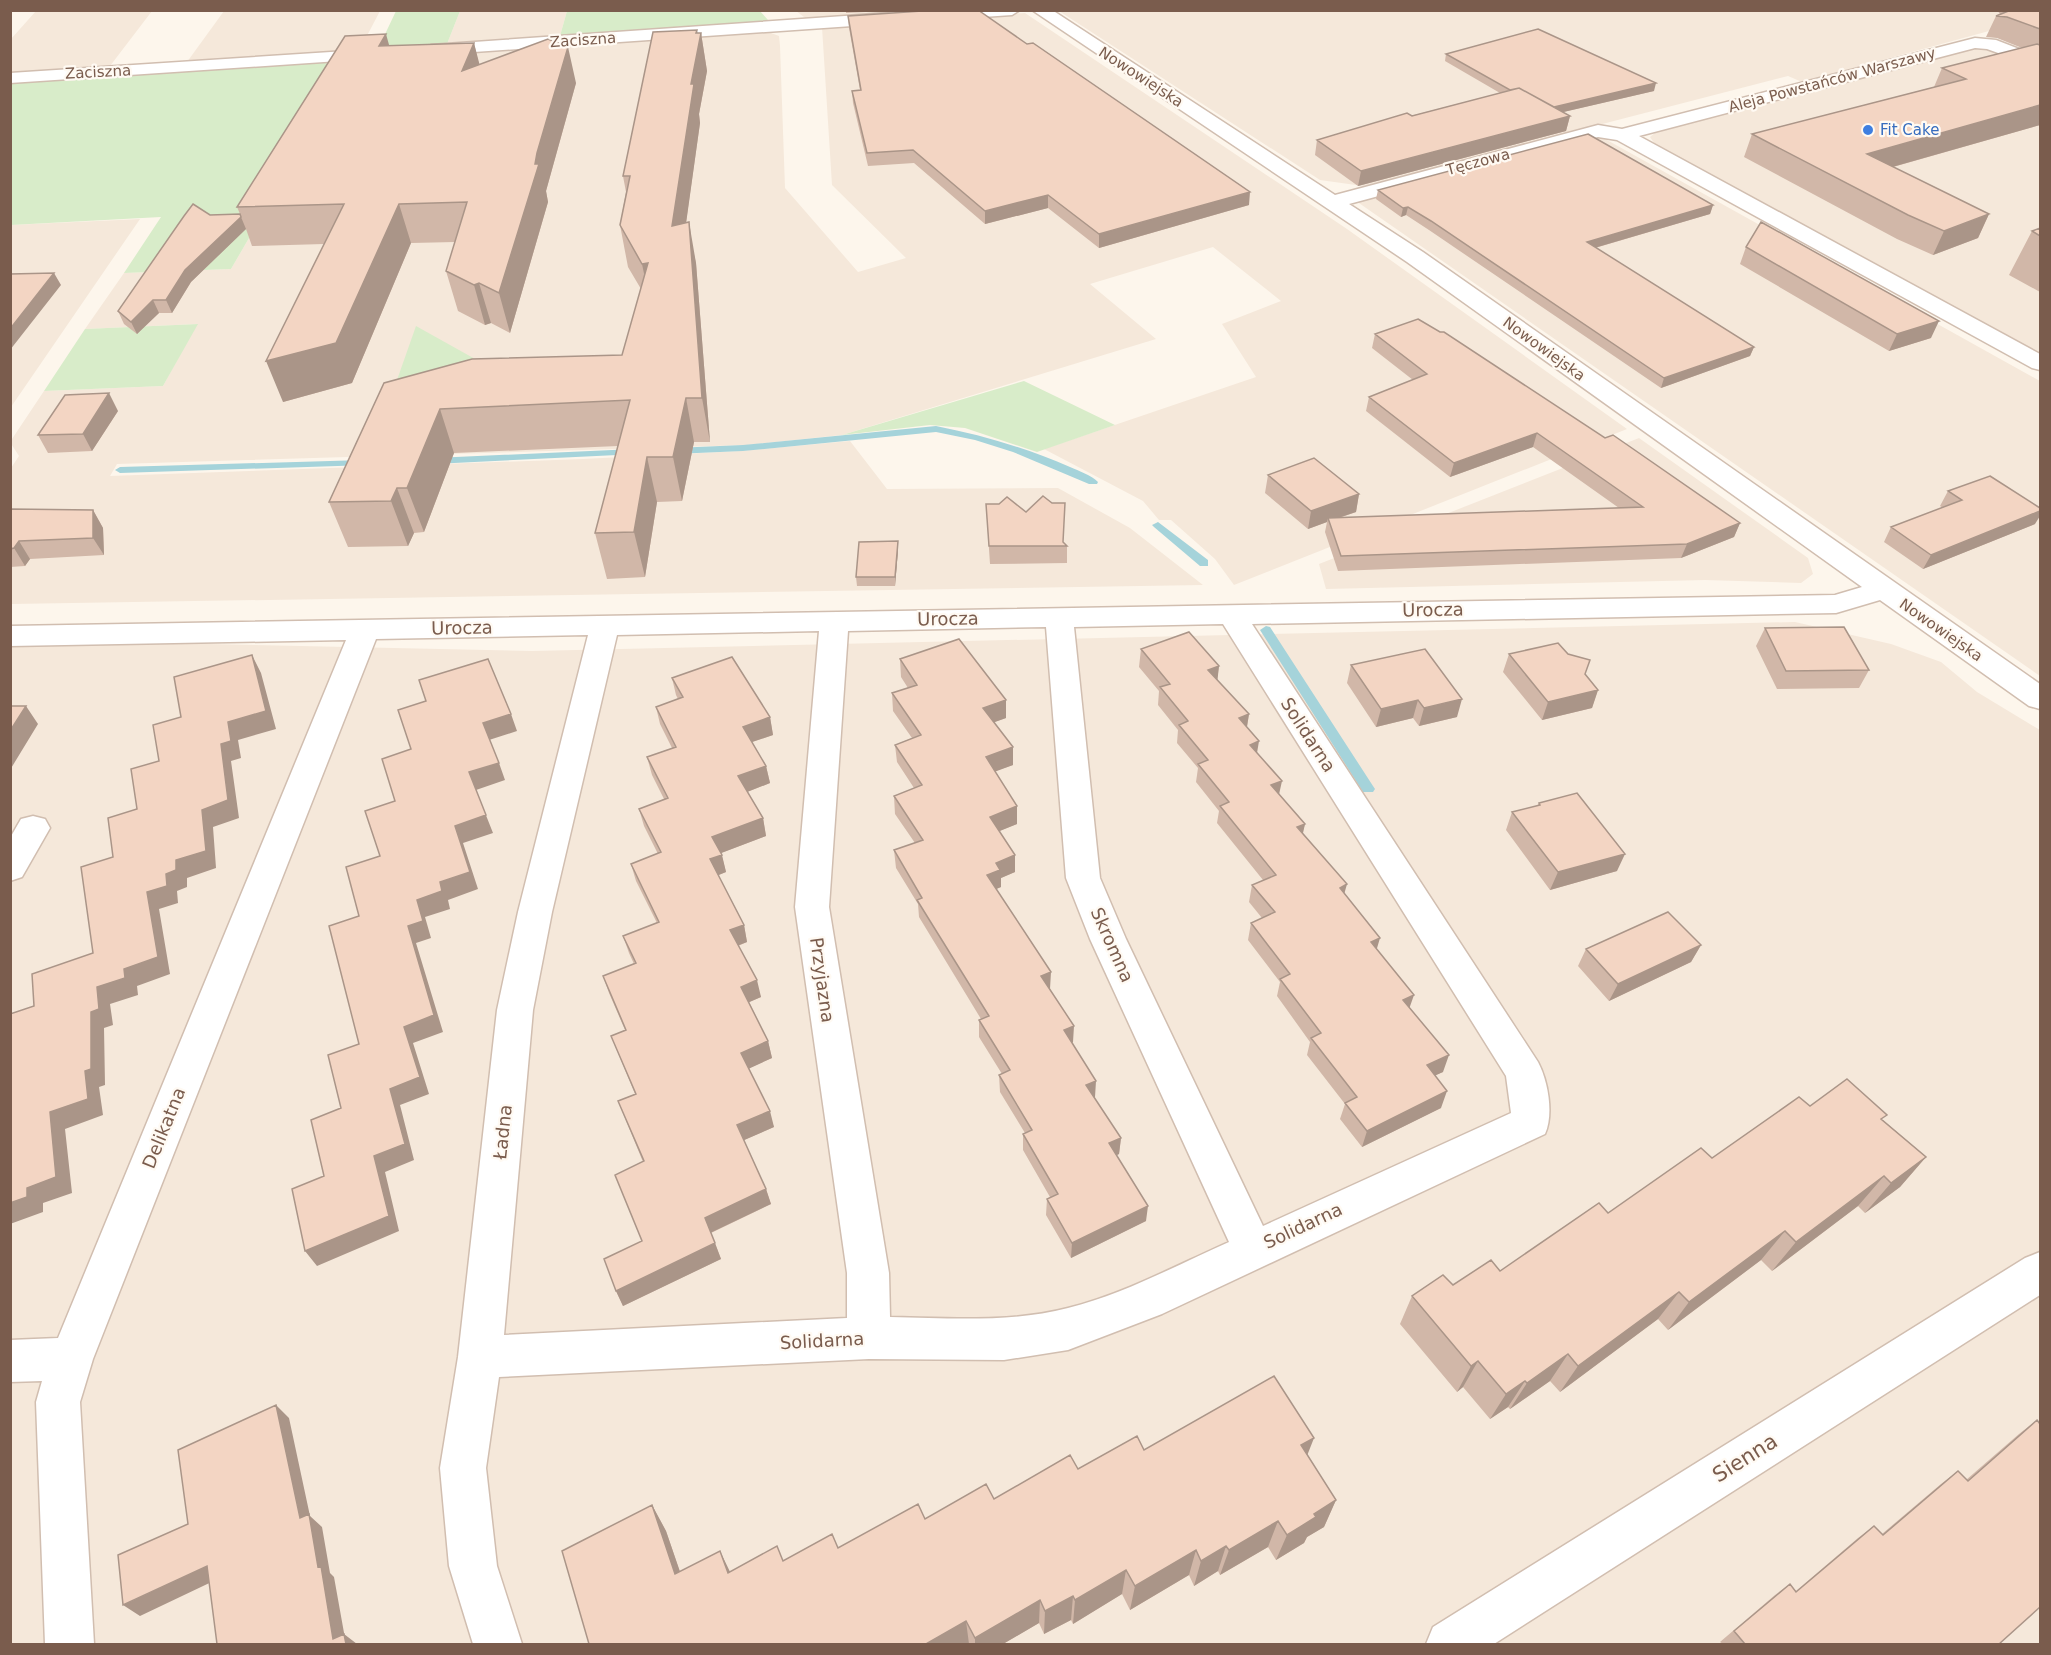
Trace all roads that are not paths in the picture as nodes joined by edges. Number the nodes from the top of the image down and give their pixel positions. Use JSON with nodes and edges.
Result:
{"nodes":[{"id":1,"x":1012,"y":10,"type":"edge"},
{"id":2,"x":1040,"y":10,"type":"edge"},
{"id":3,"x":2040,"y":63,"type":"edge"},
{"id":4,"x":10,"y":78,"type":"edge"},
{"id":5,"x":1622,"y":135,"type":"junction"},
{"id":6,"x":1335,"y":204,"type":"junction"},
{"id":7,"x":2040,"y":363,"type":"edge"},
{"id":8,"x":1882,"y":590,"type":"junction"},
{"id":9,"x":1231,"y":614,"type":"junction"},
{"id":10,"x":1059,"y":616,"type":"junction"},
{"id":11,"x":834,"y":621,"type":"junction"},
{"id":12,"x":605,"y":624,"type":"junction"},
{"id":13,"x":365,"y":630,"type":"junction"},
{"id":14,"x":10,"y":636,"type":"edge"},
{"id":15,"x":2040,"y":699,"type":"edge"},
{"id":16,"x":33,"y":828,"type":"dead end"},
{"id":17,"x":10,"y":868,"type":"edge"},
{"id":18,"x":1253,"y":1250,"type":"junction"},
{"id":19,"x":2040,"y":1272,"type":"edge"},
{"id":20,"x":869,"y":1338,"type":"junction"},
{"id":21,"x":480,"y":1357,"type":"junction"},
{"id":22,"x":70,"y":1359,"type":"junction"},
{"id":23,"x":10,"y":1361,"type":"edge"},
{"id":24,"x":69,"y":1644,"type":"edge"},
{"id":25,"x":497,"y":1644,"type":"edge"},
{"id":26,"x":1450,"y":1644,"type":"edge"}],
"edges":[{"from":1,"to":4,"type":"street","name":"Zaciszna"},
{"from":2,"to":6,"type":"street","name":"Nowowiejska"},
{"from":3,"to":5,"type":"street","name":"Aleja Powstańców Warszawy"},
{"from":5,"to":6,"type":"street","name":"Tęczowa"},
{"from":5,"to":7,"type":"street"},
{"from":6,"to":8,"type":"street","name":"Nowowiejska"},
{"from":8,"to":9,"type":"street","name":"Urocza"},
{"from":8,"to":15,"type":"street","name":"Nowowiejska"},
{"from":9,"to":10,"type":"street","name":"Urocza"},
{"from":9,"to":18,"type":"street","name":"Solidarna"},
{"from":10,"to":11,"type":"street","name":"Urocza"},
{"from":10,"to":18,"type":"street","name":"Skromna"},
{"from":11,"to":12,"type":"street","name":"Urocza"},
{"from":11,"to":20,"type":"street","name":"Przyjazna"},
{"from":12,"to":13,"type":"street","name":"Urocza"},
{"from":12,"to":21,"type":"street","name":"Ładna"},
{"from":13,"to":14,"type":"street","name":"Urocza"},
{"from":13,"to":22,"type":"street","name":"Delikatna"},
{"from":16,"to":17,"type":"street"},
{"from":18,"to":20,"type":"street","name":"Solidarna"},
{"from":19,"to":26,"type":"street","name":"Sienna"},
{"from":20,"to":21,"type":"street","name":"Solidarna"},
{"from":21,"to":25,"type":"street","name":"Ładna"},
{"from":22,"to":23,"type":"street"},
{"from":22,"to":24,"type":"street","name":"Delikatna"}]}
